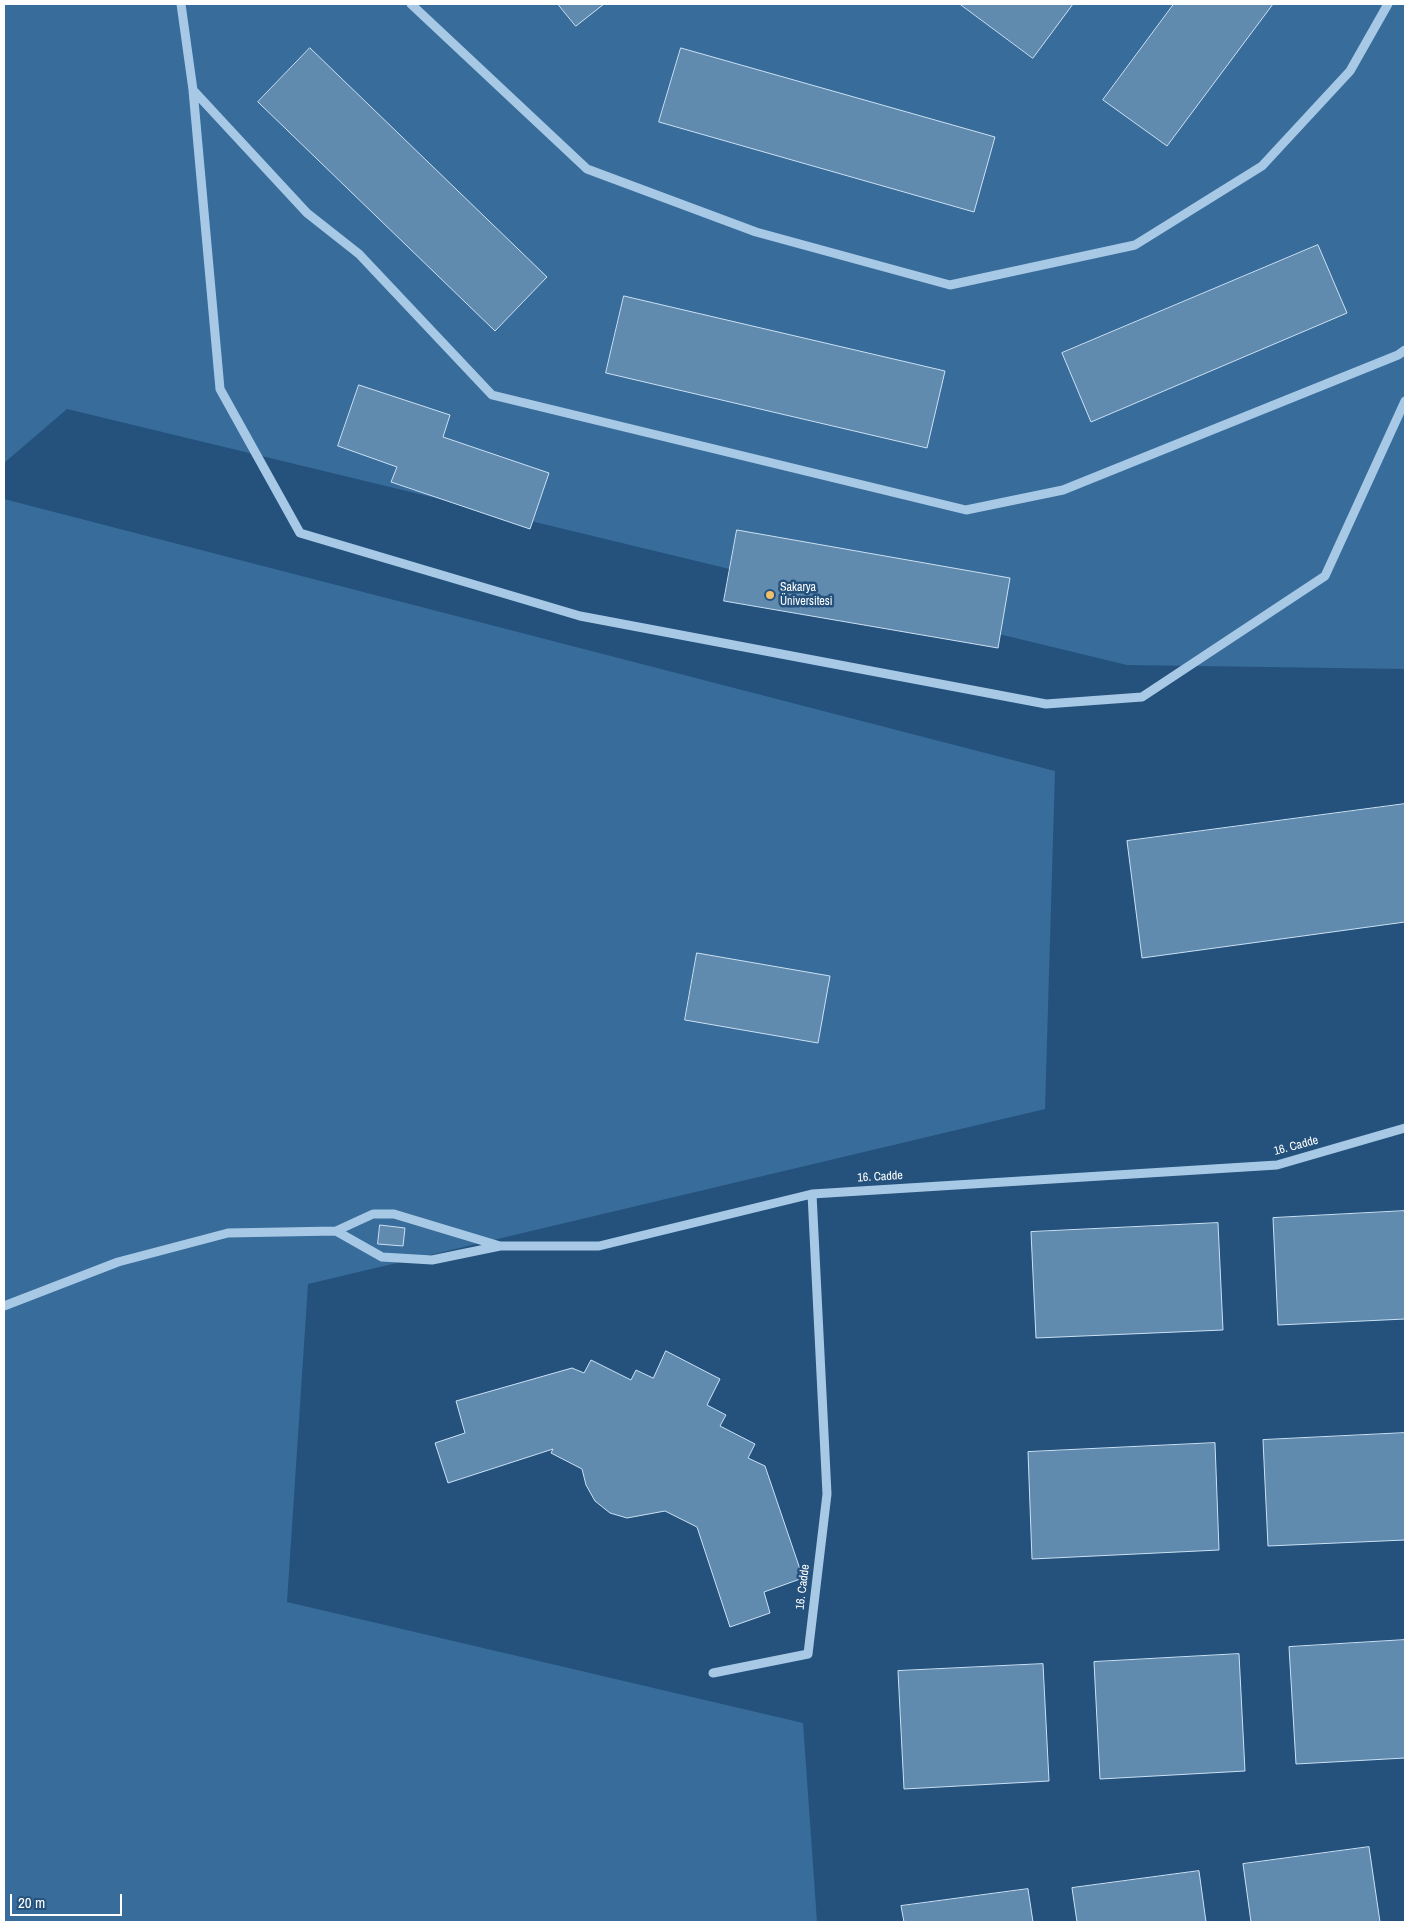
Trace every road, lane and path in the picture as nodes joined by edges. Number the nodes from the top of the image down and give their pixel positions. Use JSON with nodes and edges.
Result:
{"nodes":[{"id":1,"x":181,"y":4,"type":"edge"},
{"id":2,"x":411,"y":4,"type":"edge"},
{"id":3,"x":1388,"y":4,"type":"edge"},
{"id":4,"x":194,"y":90,"type":"junction"},
{"id":5,"x":1405,"y":350,"type":"edge"},
{"id":6,"x":1405,"y":401,"type":"edge"},
{"id":7,"x":1405,"y":1128,"type":"edge"},
{"id":8,"x":812,"y":1194,"type":"junction"},
{"id":9,"x":336,"y":1231,"type":"junction"},
{"id":10,"x":500,"y":1246,"type":"junction"},
{"id":11,"x":4,"y":1306,"type":"edge"},
{"id":12,"x":713,"y":1674,"type":"dead end"}],
"edges":[{"from":1,"to":4,"type":"street"},
{"from":2,"to":3,"type":"street"},
{"from":4,"to":5,"type":"street"},
{"from":4,"to":6,"type":"street"},
{"from":7,"to":8,"type":"street","name":"16. Cadde"},
{"from":8,"to":10,"type":"street"},
{"from":8,"to":12,"type":"street","name":"16. Cadde"},
{"from":9,"to":10,"type":"street"},
{"from":9,"to":10,"type":"street"},
{"from":9,"to":11,"type":"street"}]}
